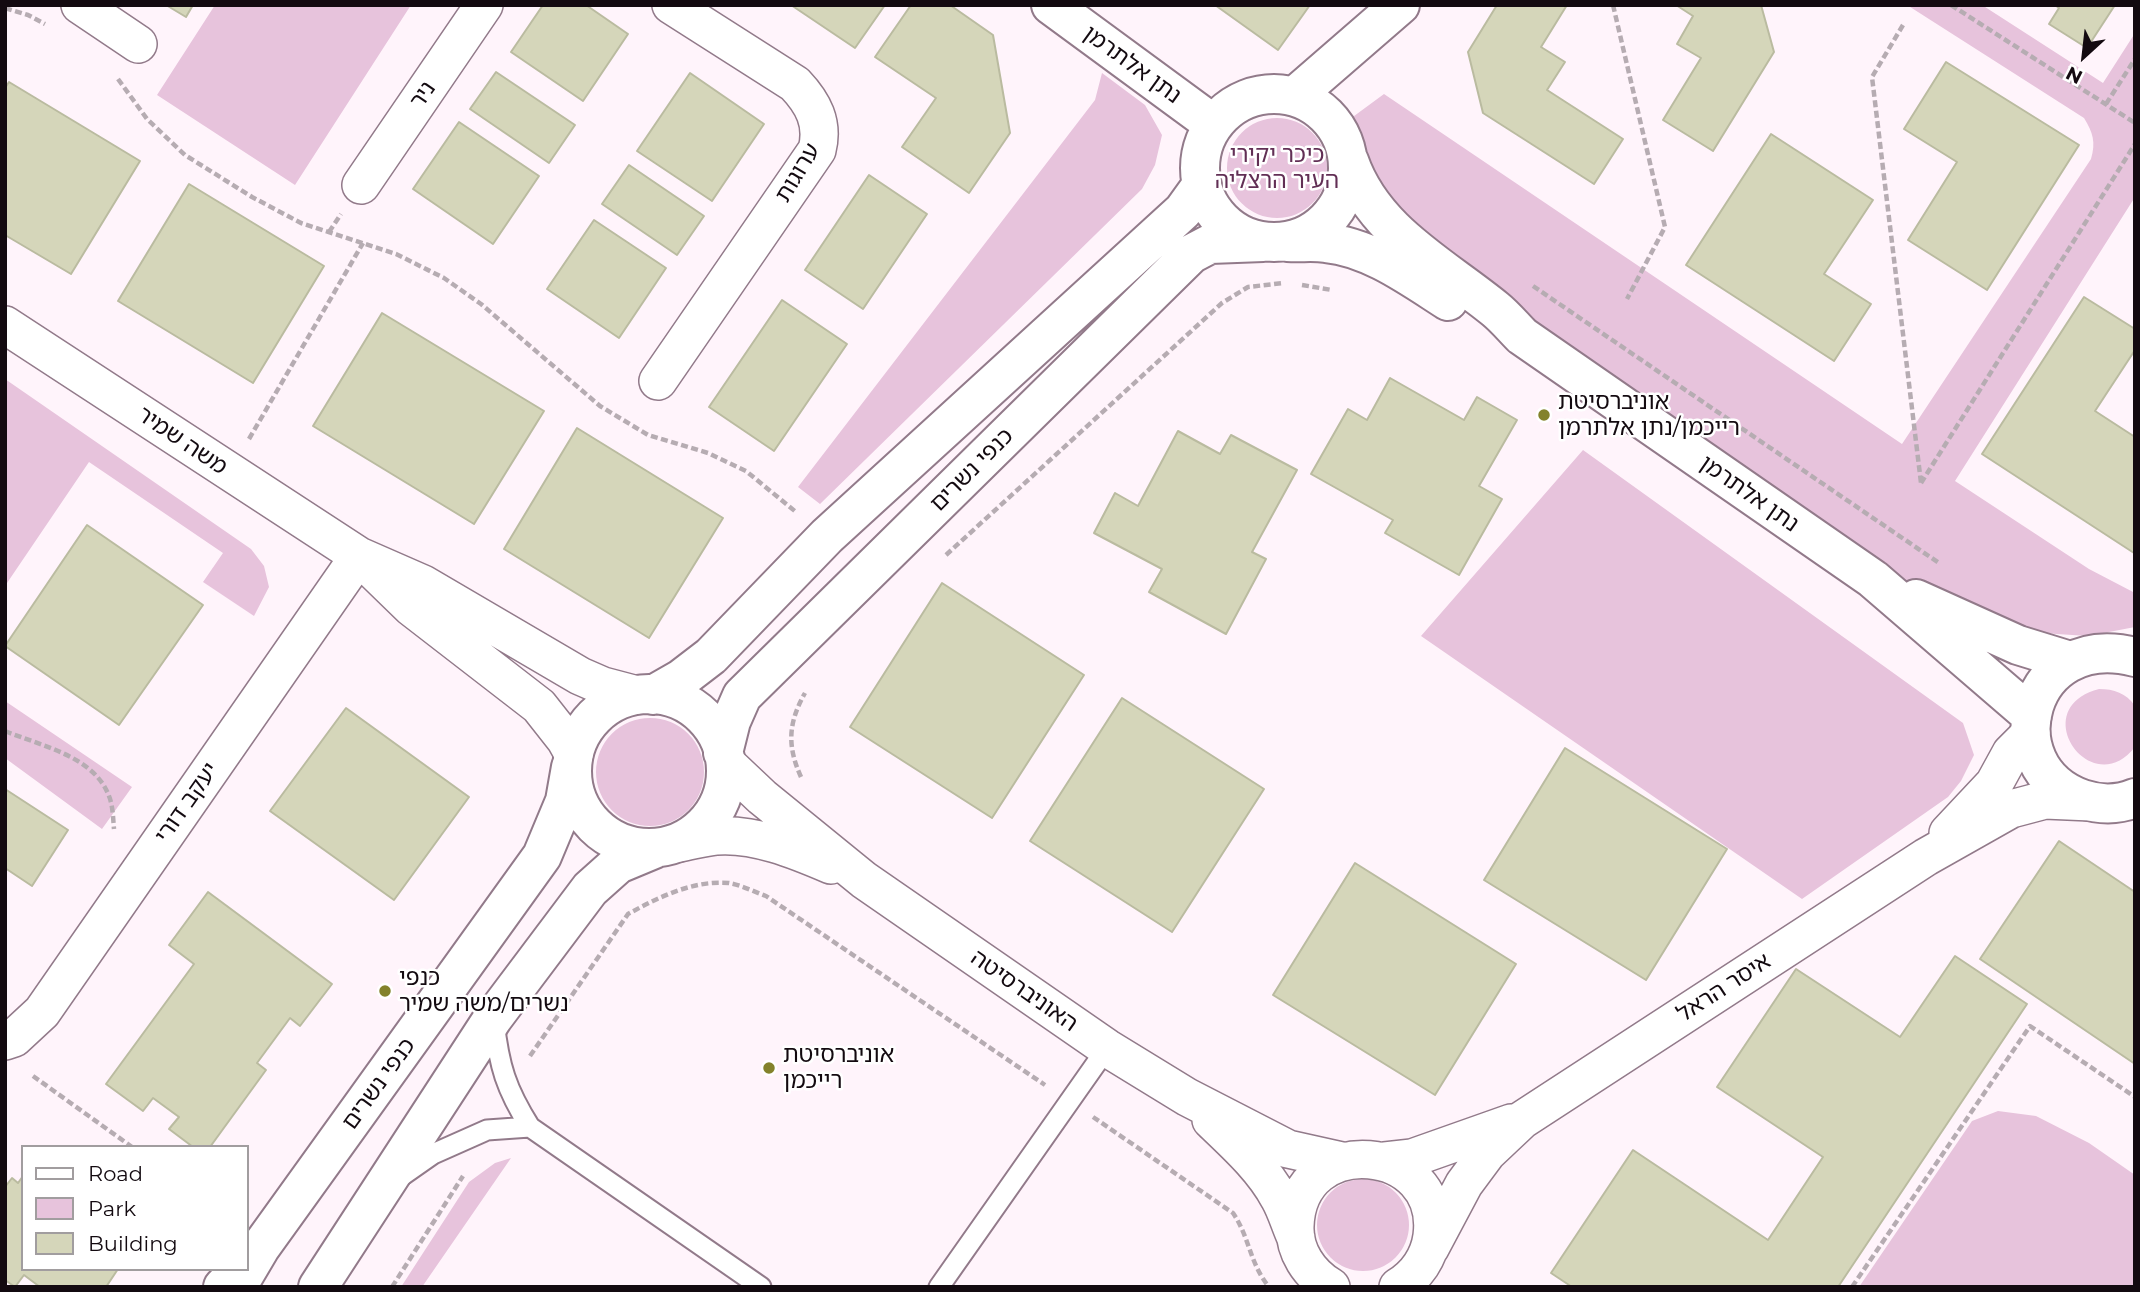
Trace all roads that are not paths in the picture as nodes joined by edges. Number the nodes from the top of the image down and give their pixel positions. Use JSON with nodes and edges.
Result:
{"nodes":[{"id":1,"x":80,"y":5,"type":"edge"},
{"id":2,"x":484,"y":5,"type":"edge"},
{"id":3,"x":671,"y":5,"type":"edge"},
{"id":4,"x":1051,"y":5,"type":"edge"},
{"id":5,"x":1400,"y":5,"type":"edge"},
{"id":6,"x":138,"y":44,"type":"dead end"},
{"id":7,"x":1295,"y":96,"type":"junction"},
{"id":8,"x":1213,"y":124,"type":"junction"},
{"id":9,"x":1349,"y":161,"type":"junction"},
{"id":10,"x":361,"y":185,"type":"dead end"},
{"id":11,"x":1201,"y":186,"type":"junction"},
{"id":12,"x":1274,"y":242,"type":"junction"},
{"id":13,"x":5,"y":325,"type":"edge"},
{"id":14,"x":1522,"y":336,"type":"junction"},
{"id":15,"x":658,"y":381,"type":"dead end"},
{"id":16,"x":359,"y":556,"type":"junction"},
{"id":17,"x":1873,"y":579,"type":"junction"},
{"id":18,"x":2129,"y":651,"type":"edge"},
{"id":19,"x":2070,"y":661,"type":"junction"},
{"id":20,"x":645,"y":695,"type":"junction"},
{"id":21,"x":2031,"y":724,"type":"junction"},
{"id":22,"x":725,"y":758,"type":"junction"},
{"id":23,"x":572,"y":761,"type":"junction"},
{"id":24,"x":2122,"y":801,"type":"edge"},
{"id":25,"x":667,"y":846,"type":"junction"},
{"id":26,"x":1926,"y":857,"type":"junction"},
{"id":27,"x":864,"y":880,"type":"junction"},
{"id":28,"x":493,"y":1018,"type":"junction"},
{"id":29,"x":5,"y":1041,"type":"edge"},
{"id":30,"x":1107,"y":1048,"type":"junction"},
{"id":31,"x":1187,"y":1097,"type":"junction"},
{"id":32,"x":1522,"y":1119,"type":"junction"},
{"id":33,"x":530,"y":1127,"type":"junction"},
{"id":34,"x":1342,"y":1161,"type":"junction"},
{"id":35,"x":1385,"y":1161,"type":"junction"},
{"id":36,"x":379,"y":1191,"type":"junction"},
{"id":37,"x":1296,"y":1238,"type":"junction"},
{"id":38,"x":249,"y":1260,"type":"edge"},
{"id":39,"x":238,"y":1271,"type":"edge"},
{"id":40,"x":244,"y":1271,"type":"edge"},
{"id":41,"x":1417,"y":1274,"type":"edge"},
{"id":42,"x":223,"y":1287,"type":"edge"},
{"id":43,"x":237,"y":1287,"type":"edge"},
{"id":44,"x":318,"y":1287,"type":"edge"},
{"id":45,"x":761,"y":1287,"type":"edge"},
{"id":46,"x":939,"y":1287,"type":"edge"},
{"id":47,"x":1331,"y":1287,"type":"edge"}],
"edges":[{"from":1,"to":6,"type":"street"},
{"from":2,"to":10,"type":"street","name":"ניר"},
{"from":3,"to":15,"type":"street","name":"ערוגות"},
{"from":4,"to":8,"type":"street","name":"נתן אלתרמן"},
{"from":5,"to":7,"type":"street"},
{"from":7,"to":8,"type":"street"},
{"from":7,"to":9,"type":"street"},
{"from":8,"to":11,"type":"street"},
{"from":9,"to":12,"type":"street"},
{"from":9,"to":14,"type":"street","name":"נתן אלתרמן"},
{"from":11,"to":12,"type":"street"},
{"from":11,"to":20,"type":"street","name":"כנפי נשרים"},
{"from":12,"to":14,"type":"street","name":"נתן אלתרמן"},
{"from":12,"to":22,"type":"street","name":"כנפי נשרים"},
{"from":13,"to":16,"type":"street","name":"משה שמיר"},
{"from":14,"to":17,"type":"street","name":"נתן אלתרמן"},
{"from":16,"to":20,"type":"street","name":"משה שמיר"},
{"from":16,"to":23,"type":"street","name":"משה שמיר"},
{"from":16,"to":29,"type":"street","name":"יעקב דורי"},
{"from":17,"to":19,"type":"street","name":"נתן אלתרמן"},
{"from":17,"to":21,"type":"street","name":"נתן אלתרמן"},
{"from":18,"to":19,"type":"street"},
{"from":19,"to":21,"type":"street"},
{"from":20,"to":22,"type":"street"},
{"from":20,"to":23,"type":"street"},
{"from":21,"to":24,"type":"street"},
{"from":21,"to":26,"type":"street","name":"איסר הראל"},
{"from":22,"to":25,"type":"street"},
{"from":22,"to":27,"type":"street","name":"האוניברסיטה"},
{"from":23,"to":25,"type":"street"},
{"from":23,"to":38,"type":"street","name":"כנפי נשרים"},
{"from":24,"to":26,"type":"street","name":"איסר הראל"},
{"from":25,"to":27,"type":"street","name":"האוניברסיטה"},
{"from":25,"to":28,"type":"street"},
{"from":26,"to":32,"type":"street","name":"איסר הראל"},
{"from":27,"to":30,"type":"street","name":"האוניברסיטה"},
{"from":28,"to":33,"type":"lane"},
{"from":28,"to":36,"type":"street"},
{"from":30,"to":31,"type":"street","name":"האוניברסיטה"},
{"from":30,"to":46,"type":"lane"},
{"from":31,"to":34,"type":"street","name":"האוניברסיטה"},
{"from":31,"to":37,"type":"street","name":"האוניברסיטה"},
{"from":32,"to":35,"type":"street","name":"איסר הראל"},
{"from":32,"to":41,"type":"street","name":"איסר הראל"},
{"from":33,"to":36,"type":"lane"},
{"from":33,"to":45,"type":"lane"},
{"from":34,"to":35,"type":"street","name":"איסר הראל"},
{"from":34,"to":37,"type":"street"},
{"from":35,"to":41,"type":"street"},
{"from":36,"to":44,"type":"street"},
{"from":37,"to":47,"type":"street","name":"האוניברסיטה"},
{"from":39,"to":42,"type":"street"},
{"from":40,"to":43,"type":"street","name":"כנפי נשרים"}]}
